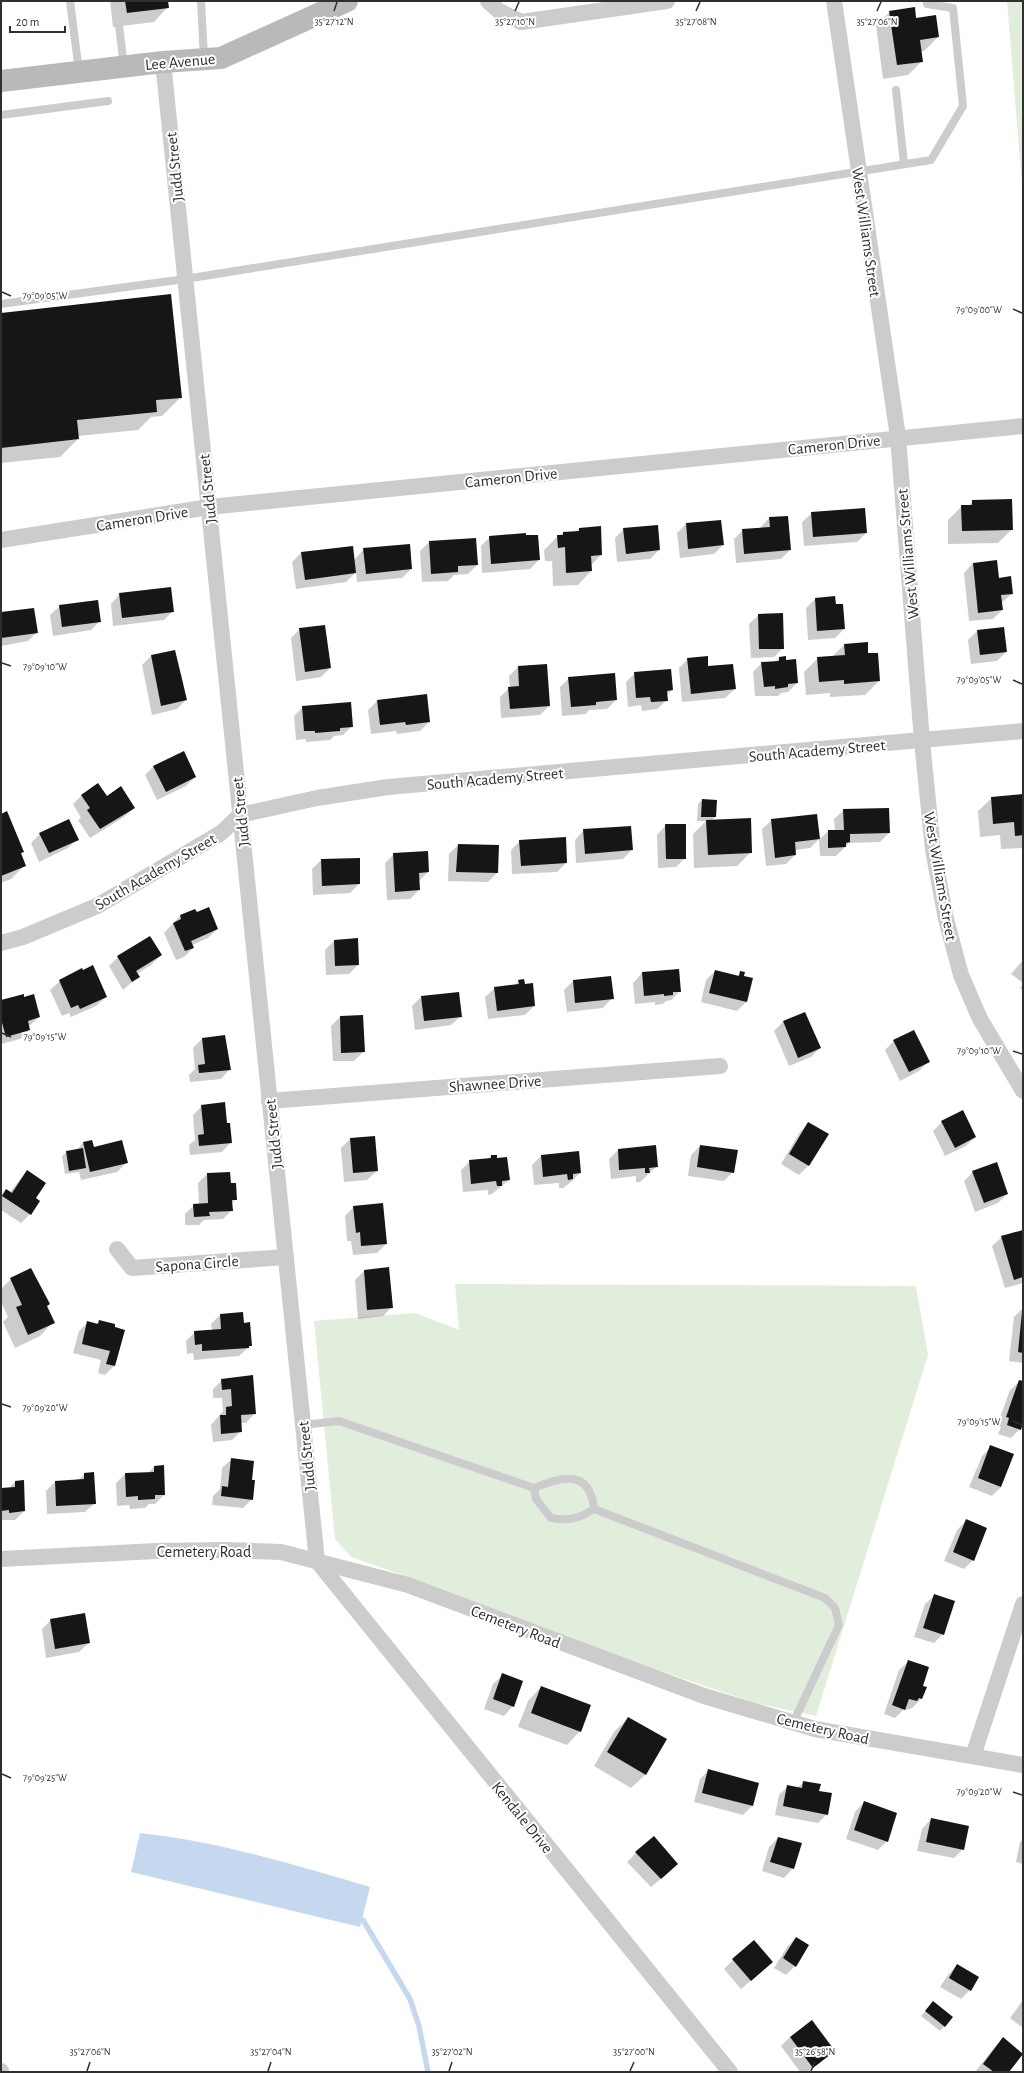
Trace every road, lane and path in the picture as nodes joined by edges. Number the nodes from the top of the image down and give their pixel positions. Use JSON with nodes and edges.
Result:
{"nodes":[{"id":1,"x":70,"y":1,"type":"edge"},
{"id":2,"x":116,"y":1,"type":"edge"},
{"id":3,"x":201,"y":1,"type":"edge"},
{"id":4,"x":347,"y":1,"type":"edge"},
{"id":5,"x":488,"y":1,"type":"edge"},
{"id":6,"x":667,"y":1,"type":"edge"},
{"id":7,"x":834,"y":1,"type":"edge"},
{"id":8,"x":927,"y":1,"type":"edge"},
{"id":9,"x":596,"y":6,"type":"edge"},
{"id":10,"x":204,"y":59,"type":"junction"},
{"id":11,"x":163,"y":62,"type":"junction"},
{"id":12,"x":124,"y":67,"type":"junction"},
{"id":13,"x":79,"y":72,"type":"junction"},
{"id":14,"x":1,"y":81,"type":"edge"},
{"id":15,"x":896,"y":90,"type":"dead end"},
{"id":16,"x":108,"y":100,"type":"dead end"},
{"id":17,"x":1,"y":115,"type":"edge"},
{"id":18,"x":904,"y":164,"type":"junction"},
{"id":19,"x":858,"y":172,"type":"junction"},
{"id":20,"x":185,"y":279,"type":"junction"},
{"id":21,"x":1,"y":304,"type":"edge"},
{"id":22,"x":1023,"y":426,"type":"edge"},
{"id":23,"x":898,"y":437,"type":"junction"},
{"id":24,"x":209,"y":507,"type":"junction"},
{"id":25,"x":1,"y":540,"type":"edge"},
{"id":26,"x":1023,"y":731,"type":"edge"},
{"id":27,"x":922,"y":741,"type":"junction"},
{"id":28,"x":240,"y":815,"type":"junction"},
{"id":29,"x":1,"y":943,"type":"edge"},
{"id":30,"x":720,"y":1066,"type":"dead end"},
{"id":31,"x":1023,"y":1091,"type":"edge"},
{"id":32,"x":270,"y":1101,"type":"junction"},
{"id":33,"x":117,"y":1249,"type":"dead end"},
{"id":34,"x":286,"y":1257,"type":"junction"},
{"id":35,"x":303,"y":1425,"type":"junction"},
{"id":36,"x":534,"y":1488,"type":"junction"},
{"id":37,"x":594,"y":1509,"type":"junction"},
{"id":38,"x":1,"y":1559,"type":"edge"},
{"id":39,"x":317,"y":1561,"type":"junction"},
{"id":40,"x":1023,"y":1604,"type":"edge"},
{"id":41,"x":793,"y":1723,"type":"junction"},
{"id":42,"x":973,"y":1756,"type":"junction"},
{"id":43,"x":1023,"y":1765,"type":"edge"},
{"id":44,"x":730,"y":2072,"type":"edge"}],
"edges":[{"from":1,"to":13,"type":"lane"},
{"from":2,"to":12,"type":"lane"},
{"from":3,"to":10,"type":"lane"},
{"from":4,"to":10,"type":"street","name":"Lee Avenue"},
{"from":5,"to":9,"type":"street"},
{"from":6,"to":9,"type":"street"},
{"from":7,"to":19,"type":"street","name":"West Williams Street"},
{"from":8,"to":18,"type":"lane"},
{"from":10,"to":11,"type":"street","name":"Lee Avenue"},
{"from":11,"to":12,"type":"street","name":"Lee Avenue"},
{"from":11,"to":20,"type":"street","name":"Judd Street"},
{"from":12,"to":13,"type":"street","name":"Lee Avenue"},
{"from":13,"to":14,"type":"street","name":"Lee Avenue"},
{"from":15,"to":18,"type":"lane"},
{"from":16,"to":17,"type":"lane"},
{"from":18,"to":19,"type":"lane"},
{"from":19,"to":20,"type":"lane"},
{"from":19,"to":23,"type":"street","name":"West Williams Street"},
{"from":20,"to":21,"type":"lane"},
{"from":20,"to":24,"type":"street","name":"Judd Street"},
{"from":22,"to":23,"type":"street","name":"Cameron Drive"},
{"from":23,"to":24,"type":"street","name":"Cameron Drive"},
{"from":23,"to":27,"type":"street","name":"West Williams Street"},
{"from":24,"to":25,"type":"street","name":"Cameron Drive"},
{"from":24,"to":28,"type":"street","name":"Judd Street"},
{"from":26,"to":27,"type":"street","name":"South Academy Street"},
{"from":27,"to":28,"type":"street","name":"South Academy Street"},
{"from":27,"to":31,"type":"street","name":"West Williams Street"},
{"from":28,"to":29,"type":"street","name":"South Academy Street"},
{"from":28,"to":32,"type":"street","name":"Judd Street"},
{"from":30,"to":32,"type":"street","name":"Shawnee Drive"},
{"from":32,"to":34,"type":"street","name":"Judd Street"},
{"from":33,"to":34,"type":"street","name":"Sapona Circle"},
{"from":34,"to":35,"type":"street","name":"Judd Street"},
{"from":35,"to":36,"type":"lane"},
{"from":35,"to":39,"type":"street","name":"Judd Street"},
{"from":36,"to":37,"type":"lane"},
{"from":36,"to":37,"type":"lane"},
{"from":37,"to":41,"type":"lane"},
{"from":38,"to":39,"type":"street","name":"Cemetery Road"},
{"from":39,"to":41,"type":"street","name":"Cemetery Road"},
{"from":39,"to":44,"type":"street","name":"Kendale Drive"},
{"from":40,"to":42,"type":"street"},
{"from":41,"to":42,"type":"street","name":"Cemetery Road"},
{"from":42,"to":43,"type":"street","name":"Cemetery Road"}]}
